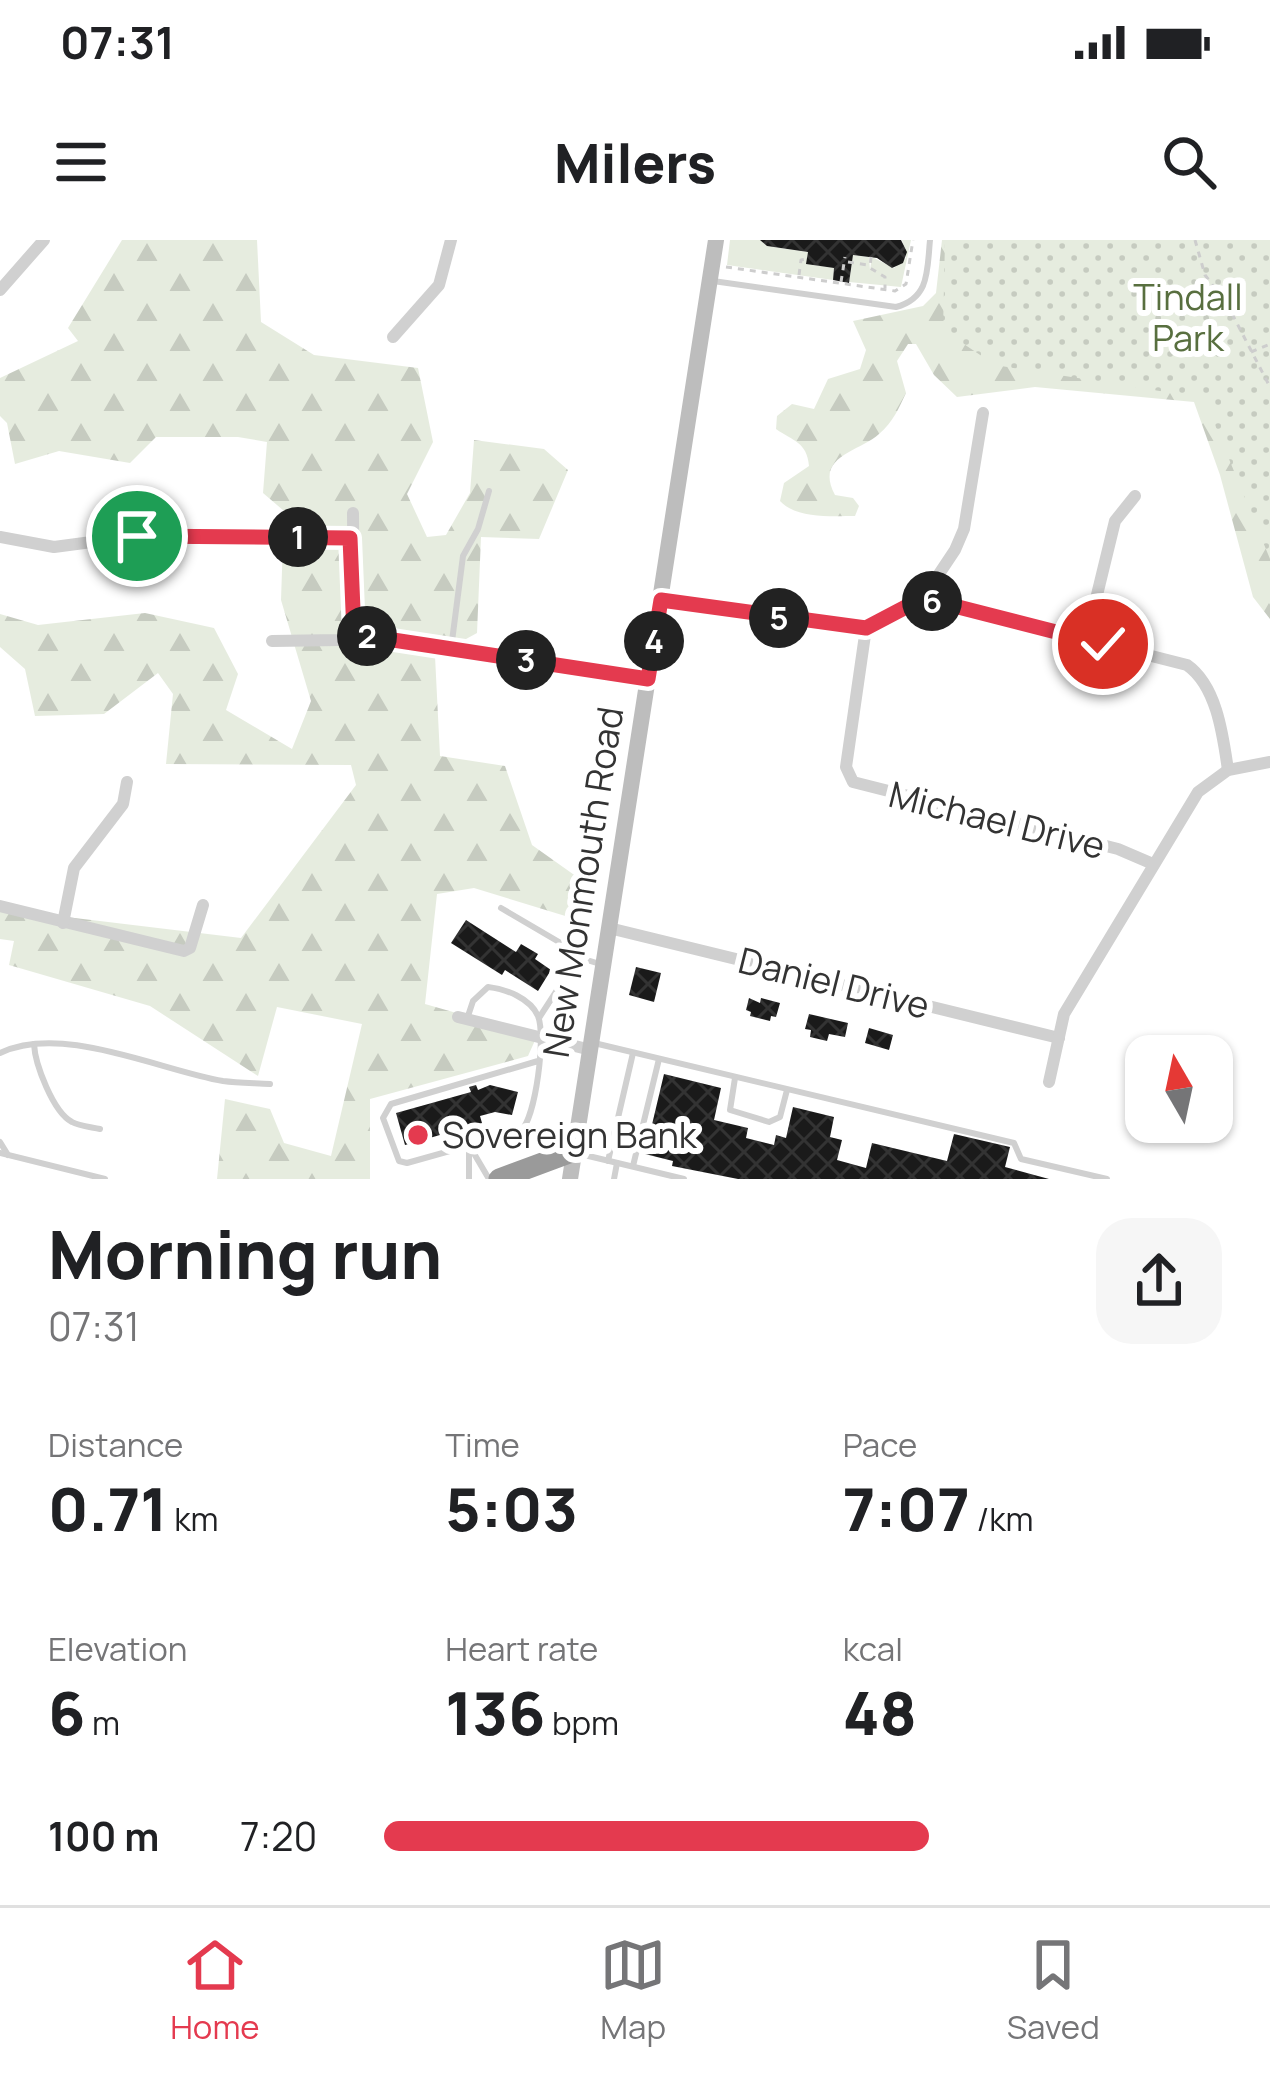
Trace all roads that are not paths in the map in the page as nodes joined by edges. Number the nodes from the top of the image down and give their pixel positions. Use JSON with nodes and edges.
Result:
{"nodes":[{"id":1,"x":44,"y":240,"type":"edge"},
{"id":2,"x":451,"y":240,"type":"edge"},
{"id":3,"x":716,"y":240,"type":"edge"},
{"id":4,"x":930,"y":240,"type":"edge"},
{"id":5,"x":710,"y":280,"type":"junction"},
{"id":6,"x":0,"y":290,"type":"edge"},
{"id":7,"x":393,"y":337,"type":"dead end"},
{"id":8,"x":983,"y":413,"type":"dead end"},
{"id":9,"x":489,"y":491,"type":"dead end"},
{"id":10,"x":1135,"y":496,"type":"dead end"},
{"id":11,"x":352,"y":513,"type":"dead end"},
{"id":12,"x":0,"y":537,"type":"edge"},
{"id":13,"x":350,"y":538,"type":"junction"},
{"id":14,"x":923,"y":598,"type":"junction"},
{"id":15,"x":661,"y":600,"type":"junction"},
{"id":16,"x":866,"y":628,"type":"junction"},
{"id":17,"x":354,"y":634,"type":"junction"},
{"id":18,"x":1086,"y":640,"type":"junction"},
{"id":19,"x":272,"y":641,"type":"dead end"},
{"id":20,"x":451,"y":649,"type":"junction"},
{"id":21,"x":648,"y":679,"type":"junction"},
{"id":22,"x":1270,"y":762,"type":"edge"},
{"id":23,"x":1228,"y":770,"type":"junction"},
{"id":24,"x":127,"y":782,"type":"dead end"},
{"id":25,"x":1154,"y":864,"type":"junction"},
{"id":26,"x":203,"y":904,"type":"dead end"},
{"id":27,"x":0,"y":907,"type":"edge"},
{"id":28,"x":501,"y":908,"type":"dead end"},
{"id":29,"x":63,"y":923,"type":"junction"},
{"id":30,"x":609,"y":928,"type":"junction"},
{"id":31,"x":574,"y":964,"type":"junction"},
{"id":32,"x":603,"y":964,"type":"junction"},
{"id":33,"x":462,"y":1018,"type":"joint"},
{"id":34,"x":539,"y":1018,"type":"junction"},
{"id":35,"x":540,"y":1037,"type":"junction"},
{"id":36,"x":1059,"y":1038,"type":"junction"},
{"id":37,"x":34,"y":1044,"type":"junction"},
{"id":38,"x":592,"y":1047,"type":"junction"},
{"id":39,"x":0,"y":1053,"type":"edge"},
{"id":40,"x":633,"y":1053,"type":"junction"},
{"id":41,"x":659,"y":1059,"type":"junction"},
{"id":42,"x":538,"y":1061,"type":"junction"},
{"id":43,"x":734,"y":1078,"type":"junction"},
{"id":44,"x":1049,"y":1082,"type":"dead end"},
{"id":45,"x":270,"y":1084,"type":"dead end"},
{"id":46,"x":787,"y":1090,"type":"junction"},
{"id":47,"x":100,"y":1129,"type":"dead end"},
{"id":48,"x":0,"y":1142,"type":"edge"},
{"id":49,"x":469,"y":1145,"type":"junction"},
{"id":50,"x":572,"y":1152,"type":"junction"},
{"id":51,"x":4,"y":1154,"type":"edge"},
{"id":52,"x":613,"y":1162,"type":"junction"},
{"id":53,"x":633,"y":1166,"type":"junction"},
{"id":54,"x":104,"y":1179,"type":"edge"},
{"id":55,"x":469,"y":1179,"type":"edge"},
{"id":56,"x":489,"y":1179,"type":"edge"},
{"id":57,"x":500,"y":1179,"type":"edge"},
{"id":58,"x":570,"y":1179,"type":"edge"},
{"id":59,"x":614,"y":1179,"type":"edge"},
{"id":60,"x":684,"y":1179,"type":"edge"},
{"id":61,"x":1107,"y":1179,"type":"edge"}],
"edges":[{"from":1,"to":6,"type":"street"},
{"from":2,"to":7,"type":"street"},
{"from":3,"to":5,"type":"main road","name":"New Monmouth Road"},
{"from":4,"to":5,"type":"lane"},
{"from":5,"to":15,"type":"main road","name":"New Monmouth Road"},
{"from":8,"to":14,"type":"street"},
{"from":9,"to":20,"type":"lane"},
{"from":10,"to":18,"type":"street"},
{"from":11,"to":13,"type":"street"},
{"from":12,"to":13,"type":"street"},
{"from":13,"to":17,"type":"street"},
{"from":14,"to":16,"type":"street"},
{"from":14,"to":18,"type":"street"},
{"from":15,"to":16,"type":"street"},
{"from":15,"to":21,"type":"main road","name":"New Monmouth Road"},
{"from":16,"to":25,"type":"street","name":"Michael Drive"},
{"from":17,"to":19,"type":"street"},
{"from":17,"to":20,"type":"street"},
{"from":18,"to":23,"type":"street"},
{"from":20,"to":21,"type":"street"},
{"from":21,"to":30,"type":"main road","name":"New Monmouth Road"},
{"from":22,"to":23,"type":"street"},
{"from":23,"to":25,"type":"street"},
{"from":24,"to":29,"type":"street"},
{"from":25,"to":36,"type":"street"},
{"from":26,"to":29,"type":"street"},
{"from":27,"to":29,"type":"street"},
{"from":28,"to":31,"type":"lane"},
{"from":30,"to":32,"type":"main road","name":"New Monmouth Road"},
{"from":30,"to":36,"type":"street","name":"Daniel Drive"},
{"from":31,"to":32,"type":"lane"},
{"from":31,"to":34,"type":"lane"},
{"from":32,"to":38,"type":"main road","name":"New Monmouth Road"},
{"from":33,"to":34,"type":"lane"},
{"from":33,"to":35,"type":"street"},
{"from":34,"to":35,"type":"lane"},
{"from":35,"to":38,"type":"street"},
{"from":35,"to":42,"type":"lane"},
{"from":36,"to":44,"type":"street"},
{"from":37,"to":39,"type":"lane"},
{"from":37,"to":45,"type":"lane"},
{"from":37,"to":47,"type":"lane"},
{"from":38,"to":40,"type":"lane"},
{"from":38,"to":50,"type":"main road","name":"New Monmouth Road"},
{"from":40,"to":41,"type":"lane"},
{"from":40,"to":52,"type":"lane"},
{"from":41,"to":43,"type":"lane"},
{"from":41,"to":53,"type":"lane"},
{"from":42,"to":49,"type":"lane"},
{"from":42,"to":49,"type":"lane"},
{"from":43,"to":46,"type":"lane"},
{"from":43,"to":46,"type":"lane"},
{"from":46,"to":61,"type":"lane"},
{"from":48,"to":51,"type":"lane"},
{"from":49,"to":55,"type":"lane"},
{"from":49,"to":56,"type":"lane"},
{"from":50,"to":52,"type":"lane"},
{"from":50,"to":57,"type":"highway"},
{"from":50,"to":58,"type":"main road","name":"New Monmouth Road"},
{"from":51,"to":54,"type":"lane"},
{"from":52,"to":53,"type":"lane"},
{"from":52,"to":59,"type":"lane"},
{"from":53,"to":60,"type":"lane"}]}
